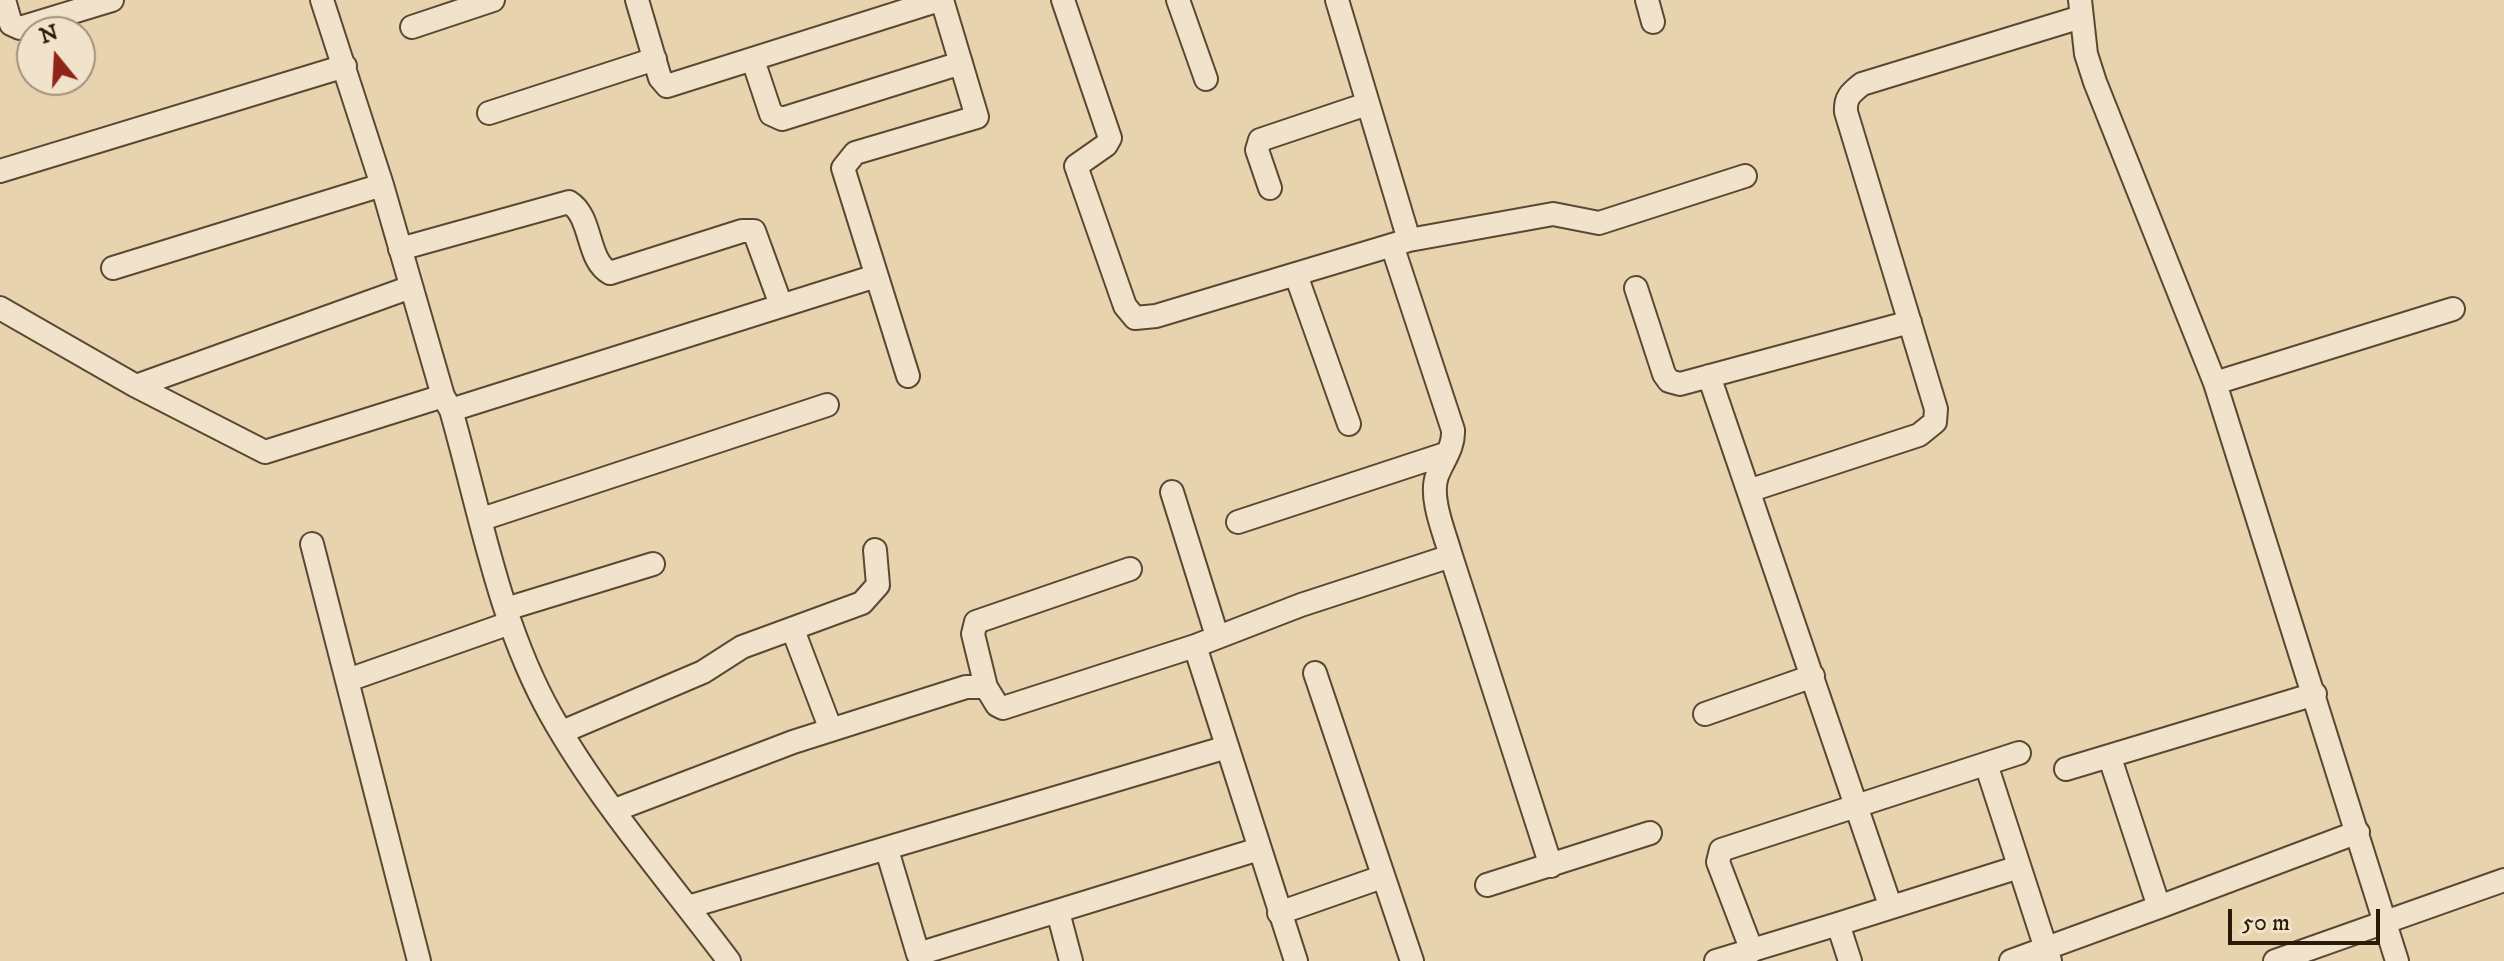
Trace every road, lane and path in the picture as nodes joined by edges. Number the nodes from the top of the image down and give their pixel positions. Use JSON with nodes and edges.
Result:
{"nodes":[{"id":1,"x":4,"y":0,"type":"edge"},
{"id":2,"x":112,"y":0,"type":"edge"},
{"id":3,"x":322,"y":0,"type":"edge"},
{"id":4,"x":493,"y":0,"type":"edge"},
{"id":5,"x":637,"y":0,"type":"edge"},
{"id":6,"x":940,"y":0,"type":"edge"},
{"id":7,"x":1063,"y":0,"type":"edge"},
{"id":8,"x":1178,"y":0,"type":"edge"},
{"id":9,"x":1337,"y":0,"type":"edge"},
{"id":10,"x":2081,"y":8,"type":"edge"},
{"id":11,"x":412,"y":27,"type":"dead end"},
{"id":12,"x":655,"y":59,"type":"junction"},
{"id":13,"x":753,"y":60,"type":"junction"},
{"id":14,"x":961,"y":63,"type":"junction"},
{"id":15,"x":345,"y":66,"type":"junction"},
{"id":16,"x":1206,"y":79,"type":"dead end"},
{"id":17,"x":1367,"y":104,"type":"junction"},
{"id":18,"x":489,"y":113,"type":"dead end"},
{"id":19,"x":0,"y":171,"type":"edge"},
{"id":20,"x":1745,"y":176,"type":"dead end"},
{"id":21,"x":382,"y":185,"type":"junction"},
{"id":22,"x":1270,"y":188,"type":"dead end"},
{"id":23,"x":1401,"y":242,"type":"junction"},
{"id":24,"x":400,"y":249,"type":"junction"},
{"id":25,"x":113,"y":268,"type":"dead end"},
{"id":26,"x":1296,"y":275,"type":"junction"},
{"id":27,"x":876,"y":276,"type":"junction"},
{"id":28,"x":411,"y":287,"type":"junction"},
{"id":29,"x":1636,"y":288,"type":"dead end"},
{"id":30,"x":781,"y":305,"type":"junction"},
{"id":31,"x":0,"y":308,"type":"edge"},
{"id":32,"x":2453,"y":309,"type":"dead end"},
{"id":33,"x":1910,"y":322,"type":"junction"},
{"id":34,"x":908,"y":376,"type":"dead end"},
{"id":35,"x":1709,"y":376,"type":"junction"},
{"id":36,"x":2215,"y":383,"type":"junction"},
{"id":37,"x":136,"y":386,"type":"junction"},
{"id":38,"x":447,"y":403,"type":"junction"},
{"id":39,"x":827,"y":405,"type":"dead end"},
{"id":40,"x":1349,"y":424,"type":"dead end"},
{"id":41,"x":1448,"y":453,"type":"junction"},
{"id":42,"x":1751,"y":490,"type":"junction"},
{"id":43,"x":1172,"y":492,"type":"dead end"},
{"id":44,"x":482,"y":519,"type":"junction"},
{"id":45,"x":1238,"y":522,"type":"dead end"},
{"id":46,"x":312,"y":544,"type":"dead end"},
{"id":47,"x":875,"y":550,"type":"dead end"},
{"id":48,"x":1451,"y":556,"type":"junction"},
{"id":49,"x":653,"y":564,"type":"dead end"},
{"id":50,"x":1130,"y":569,"type":"dead end"},
{"id":51,"x":508,"y":616,"type":"junction"},
{"id":52,"x":793,"y":630,"type":"junction"},
{"id":53,"x":1217,"y":636,"type":"junction"},
{"id":54,"x":1195,"y":646,"type":"junction"},
{"id":55,"x":1315,"y":673,"type":"dead end"},
{"id":56,"x":1813,"y":676,"type":"junction"},
{"id":57,"x":348,"y":680,"type":"junction"},
{"id":58,"x":986,"y":687,"type":"junction"},
{"id":59,"x":2315,"y":694,"type":"junction"},
{"id":60,"x":1705,"y":714,"type":"dead end"},
{"id":61,"x":831,"y":730,"type":"junction"},
{"id":62,"x":562,"y":732,"type":"junction"},
{"id":63,"x":1227,"y":747,"type":"junction"},
{"id":64,"x":2019,"y":753,"type":"dead end"},
{"id":65,"x":2110,"y":758,"type":"junction"},
{"id":66,"x":1986,"y":764,"type":"junction"},
{"id":67,"x":2066,"y":769,"type":"dead end"},
{"id":68,"x":1857,"y":808,"type":"junction"},
{"id":69,"x":615,"y":810,"type":"junction"},
{"id":70,"x":2358,"y":832,"type":"junction"},
{"id":71,"x":1650,"y":833,"type":"dead end"},
{"id":72,"x":1259,"y":849,"type":"junction"},
{"id":73,"x":887,"y":850,"type":"junction"},
{"id":74,"x":1551,"y":866,"type":"junction"},
{"id":75,"x":2019,"y":867,"type":"junction"},
{"id":76,"x":1382,"y":877,"type":"junction"},
{"id":77,"x":2504,"y":880,"type":"edge"},
{"id":78,"x":1487,"y":885,"type":"dead end"},
{"id":79,"x":1890,"y":905,"type":"junction"},
{"id":80,"x":688,"y":907,"type":"junction"},
{"id":81,"x":2159,"y":907,"type":"junction"},
{"id":82,"x":1058,"y":912,"type":"junction"},
{"id":83,"x":1279,"y":913,"type":"junction"},
{"id":84,"x":1838,"y":924,"type":"junction"},
{"id":85,"x":2387,"y":924,"type":"junction"},
{"id":86,"x":1752,"y":951,"type":"junction"},
{"id":87,"x":2048,"y":955,"type":"edge"},
{"id":88,"x":919,"y":958,"type":"edge"},
{"id":89,"x":419,"y":961,"type":"edge"},
{"id":90,"x":729,"y":961,"type":"edge"},
{"id":91,"x":1071,"y":961,"type":"edge"},
{"id":92,"x":1296,"y":961,"type":"edge"},
{"id":93,"x":1412,"y":961,"type":"edge"},
{"id":94,"x":1716,"y":961,"type":"edge"},
{"id":95,"x":1850,"y":961,"type":"edge"},
{"id":96,"x":2011,"y":961,"type":"edge"},
{"id":97,"x":2275,"y":961,"type":"edge"},
{"id":98,"x":2397,"y":961,"type":"edge"}],
"edges":[{"from":1,"to":2,"type":"street"},
{"from":3,"to":15,"type":"street"},
{"from":4,"to":11,"type":"street"},
{"from":5,"to":12,"type":"street"},
{"from":6,"to":13,"type":"street"},
{"from":6,"to":14,"type":"street"},
{"from":7,"to":26,"type":"street"},
{"from":8,"to":16,"type":"street"},
{"from":9,"to":17,"type":"street"},
{"from":10,"to":33,"type":"street"},
{"from":10,"to":36,"type":"street"},
{"from":12,"to":13,"type":"street"},
{"from":12,"to":18,"type":"street"},
{"from":13,"to":14,"type":"street"},
{"from":14,"to":27,"type":"street"},
{"from":15,"to":19,"type":"street"},
{"from":15,"to":21,"type":"street"},
{"from":17,"to":22,"type":"street"},
{"from":17,"to":23,"type":"street"},
{"from":20,"to":23,"type":"street"},
{"from":21,"to":24,"type":"street"},
{"from":21,"to":25,"type":"street"},
{"from":23,"to":26,"type":"street"},
{"from":23,"to":41,"type":"street"},
{"from":24,"to":28,"type":"street"},
{"from":24,"to":30,"type":"street"},
{"from":26,"to":40,"type":"street"},
{"from":27,"to":30,"type":"street"},
{"from":27,"to":34,"type":"street"},
{"from":28,"to":37,"type":"street"},
{"from":28,"to":38,"type":"street"},
{"from":29,"to":35,"type":"street"},
{"from":30,"to":38,"type":"street"},
{"from":31,"to":37,"type":"street"},
{"from":32,"to":36,"type":"street"},
{"from":33,"to":35,"type":"street"},
{"from":33,"to":42,"type":"street"},
{"from":35,"to":42,"type":"street"},
{"from":36,"to":59,"type":"street"},
{"from":37,"to":38,"type":"street"},
{"from":38,"to":44,"type":"street"},
{"from":39,"to":44,"type":"street"},
{"from":41,"to":45,"type":"street"},
{"from":41,"to":48,"type":"street"},
{"from":42,"to":56,"type":"street"},
{"from":43,"to":53,"type":"street"},
{"from":44,"to":51,"type":"street"},
{"from":46,"to":57,"type":"street"},
{"from":47,"to":52,"type":"street"},
{"from":48,"to":53,"type":"street"},
{"from":48,"to":74,"type":"street"},
{"from":49,"to":51,"type":"street"},
{"from":50,"to":58,"type":"street"},
{"from":51,"to":57,"type":"street"},
{"from":51,"to":62,"type":"street"},
{"from":52,"to":61,"type":"street"},
{"from":52,"to":62,"type":"street"},
{"from":53,"to":54,"type":"street"},
{"from":54,"to":58,"type":"street"},
{"from":54,"to":63,"type":"street"},
{"from":55,"to":76,"type":"street"},
{"from":56,"to":60,"type":"street"},
{"from":56,"to":68,"type":"street"},
{"from":57,"to":89,"type":"street"},
{"from":58,"to":61,"type":"street"},
{"from":59,"to":65,"type":"street"},
{"from":59,"to":70,"type":"street"},
{"from":61,"to":69,"type":"street"},
{"from":62,"to":69,"type":"street"},
{"from":63,"to":72,"type":"street"},
{"from":63,"to":73,"type":"street"},
{"from":64,"to":66,"type":"street"},
{"from":65,"to":67,"type":"street"},
{"from":65,"to":81,"type":"street"},
{"from":66,"to":68,"type":"street"},
{"from":66,"to":75,"type":"street"},
{"from":68,"to":79,"type":"street"},
{"from":68,"to":86,"type":"street"},
{"from":69,"to":80,"type":"street"},
{"from":70,"to":81,"type":"street"},
{"from":70,"to":85,"type":"street"},
{"from":71,"to":74,"type":"street"},
{"from":72,"to":82,"type":"street"},
{"from":72,"to":83,"type":"street"},
{"from":73,"to":80,"type":"street"},
{"from":73,"to":88,"type":"street"},
{"from":74,"to":78,"type":"street"},
{"from":75,"to":79,"type":"street"},
{"from":75,"to":87,"type":"street"},
{"from":76,"to":83,"type":"street"},
{"from":76,"to":93,"type":"street"},
{"from":77,"to":85,"type":"street"},
{"from":79,"to":84,"type":"street"},
{"from":80,"to":90,"type":"street"},
{"from":81,"to":87,"type":"street"},
{"from":82,"to":88,"type":"street"},
{"from":82,"to":91,"type":"street"},
{"from":83,"to":92,"type":"street"},
{"from":84,"to":86,"type":"street"},
{"from":84,"to":95,"type":"street"},
{"from":85,"to":97,"type":"street"},
{"from":85,"to":98,"type":"street"},
{"from":86,"to":94,"type":"street"},
{"from":87,"to":96,"type":"street"}]}
